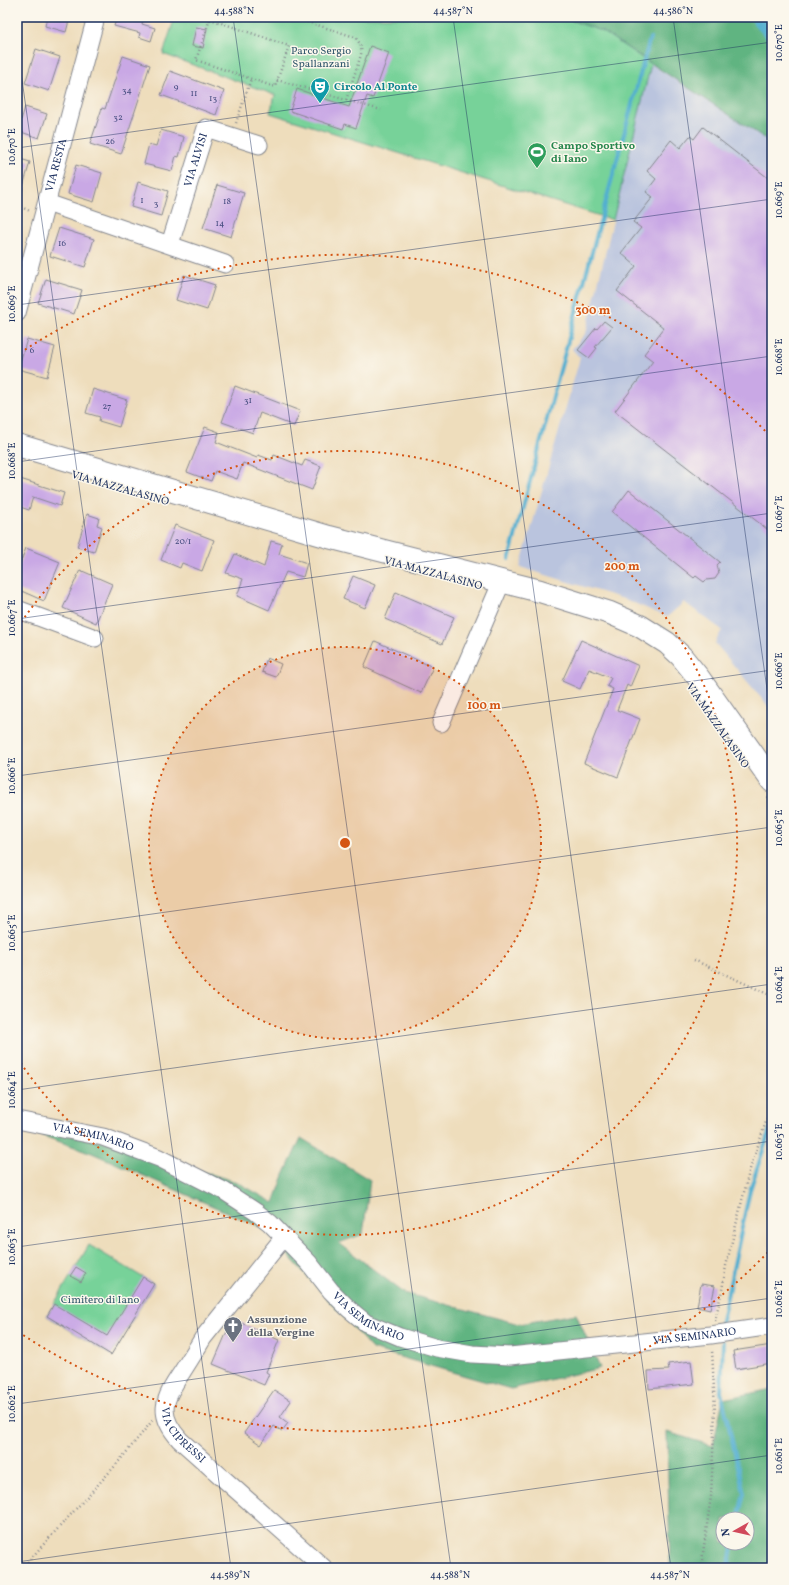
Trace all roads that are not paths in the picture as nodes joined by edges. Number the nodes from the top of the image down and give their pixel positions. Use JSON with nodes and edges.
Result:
{"nodes":[{"id":1,"x":96,"y":17,"type":"edge"},
{"id":2,"x":259,"y":145,"type":"dead end"},
{"id":3,"x":48,"y":203,"type":"junction"},
{"id":4,"x":170,"y":244,"type":"junction"},
{"id":5,"x":225,"y":264,"type":"dead end"},
{"id":6,"x":22,"y":274,"type":"edge"},
{"id":7,"x":17,"y":313,"type":"edge"},
{"id":8,"x":17,"y":445,"type":"edge"},
{"id":9,"x":502,"y":581,"type":"junction"},
{"id":10,"x":17,"y":609,"type":"edge"},
{"id":11,"x":95,"y":638,"type":"dead end"},
{"id":12,"x":442,"y":723,"type":"dead end"},
{"id":13,"x":768,"y":786,"type":"edge"},
{"id":14,"x":17,"y":1120,"type":"edge"},
{"id":15,"x":284,"y":1237,"type":"junction"},
{"id":16,"x":772,"y":1326,"type":"edge"},
{"id":17,"x":324,"y":1568,"type":"edge"}],
"edges":[{"from":1,"to":3,"type":"street","name":"VIA RESTA"},
{"from":2,"to":4,"type":"street","name":"VIA ALVISI"},
{"from":3,"to":4,"type":"street"},
{"from":3,"to":6,"type":"street","name":"VIA RESTA"},
{"from":4,"to":5,"type":"street"},
{"from":6,"to":7,"type":"street","name":"VIA RESTA"},
{"from":8,"to":9,"type":"main road","name":"VIA MAZZALASINO"},
{"from":9,"to":12,"type":"street"},
{"from":9,"to":13,"type":"main road","name":"VIA MAZZALASINO"},
{"from":10,"to":11,"type":"street"},
{"from":14,"to":15,"type":"street","name":"VIA SEMINARIO"},
{"from":15,"to":16,"type":"street","name":"VIA SEMINARIO"},
{"from":15,"to":17,"type":"street","name":"VIA CIPRESSI"}]}
